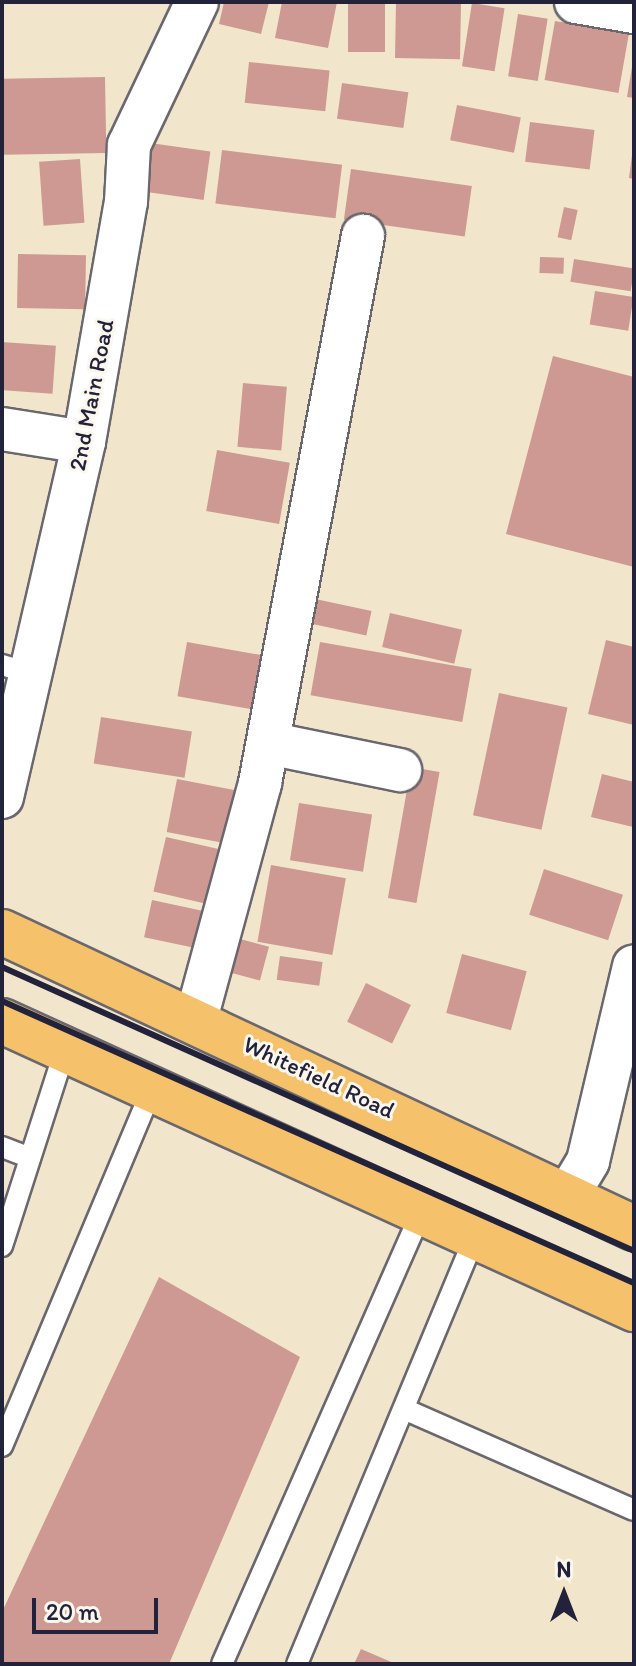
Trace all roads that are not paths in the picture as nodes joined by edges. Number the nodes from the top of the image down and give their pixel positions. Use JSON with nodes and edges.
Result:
{"nodes":[{"id":1,"x":197,"y":2,"type":"edge"},
{"id":2,"x":576,"y":2,"type":"edge"},
{"id":3,"x":634,"y":12,"type":"edge"},
{"id":4,"x":363,"y":236,"type":"dead end"},
{"id":5,"x":2,"y":429,"type":"edge"},
{"id":6,"x":84,"y":442,"type":"junction"},
{"id":7,"x":16,"y":669,"type":"edge"},
{"id":8,"x":268,"y":743,"type":"junction"},
{"id":9,"x":400,"y":770,"type":"dead end"},
{"id":10,"x":2,"y":797,"type":"edge"},
{"id":11,"x":2,"y":932,"type":"edge"},
{"id":12,"x":634,"y":966,"type":"edge"},
{"id":13,"x":196,"y":1019,"type":"junction"},
{"id":14,"x":2,"y":1021,"type":"edge"},
{"id":15,"x":65,"y":1050,"type":"junction"},
{"id":16,"x":152,"y":1089,"type":"junction"},
{"id":17,"x":2,"y":1147,"type":"edge"},
{"id":18,"x":30,"y":1158,"type":"junction"},
{"id":19,"x":569,"y":1193,"type":"junction"},
{"id":20,"x":422,"y":1211,"type":"junction"},
{"id":21,"x":634,"y":1228,"type":"edge"},
{"id":22,"x":476,"y":1234,"type":"junction"},
{"id":23,"x":2,"y":1246,"type":"edge"},
{"id":24,"x":634,"y":1309,"type":"edge"},
{"id":25,"x":404,"y":1409,"type":"junction"},
{"id":26,"x":2,"y":1446,"type":"edge"},
{"id":27,"x":634,"y":1510,"type":"edge"},
{"id":28,"x":222,"y":1664,"type":"edge"},
{"id":29,"x":297,"y":1664,"type":"edge"}],
"edges":[{"from":1,"to":6,"type":"street","name":"2nd Main Road"},
{"from":2,"to":3,"type":"street"},
{"from":4,"to":8,"type":"street"},
{"from":5,"to":6,"type":"street"},
{"from":6,"to":7,"type":"street","name":"2nd Main Road"},
{"from":7,"to":10,"type":"street","name":"2nd Main Road"},
{"from":8,"to":9,"type":"street"},
{"from":8,"to":13,"type":"street"},
{"from":11,"to":13,"type":"main road","name":"Whitefield Road"},
{"from":12,"to":19,"type":"street"},
{"from":13,"to":19,"type":"main road","name":"Whitefield Road"},
{"from":14,"to":15,"type":"main road"},
{"from":15,"to":16,"type":"main road"},
{"from":15,"to":18,"type":"lane"},
{"from":16,"to":20,"type":"main road"},
{"from":16,"to":26,"type":"lane"},
{"from":17,"to":18,"type":"lane"},
{"from":18,"to":23,"type":"lane"},
{"from":19,"to":21,"type":"main road","name":"Whitefield Road"},
{"from":20,"to":22,"type":"main road"},
{"from":20,"to":28,"type":"lane"},
{"from":22,"to":24,"type":"main road"},
{"from":22,"to":25,"type":"lane"},
{"from":25,"to":27,"type":"lane"},
{"from":25,"to":29,"type":"lane"}]}
